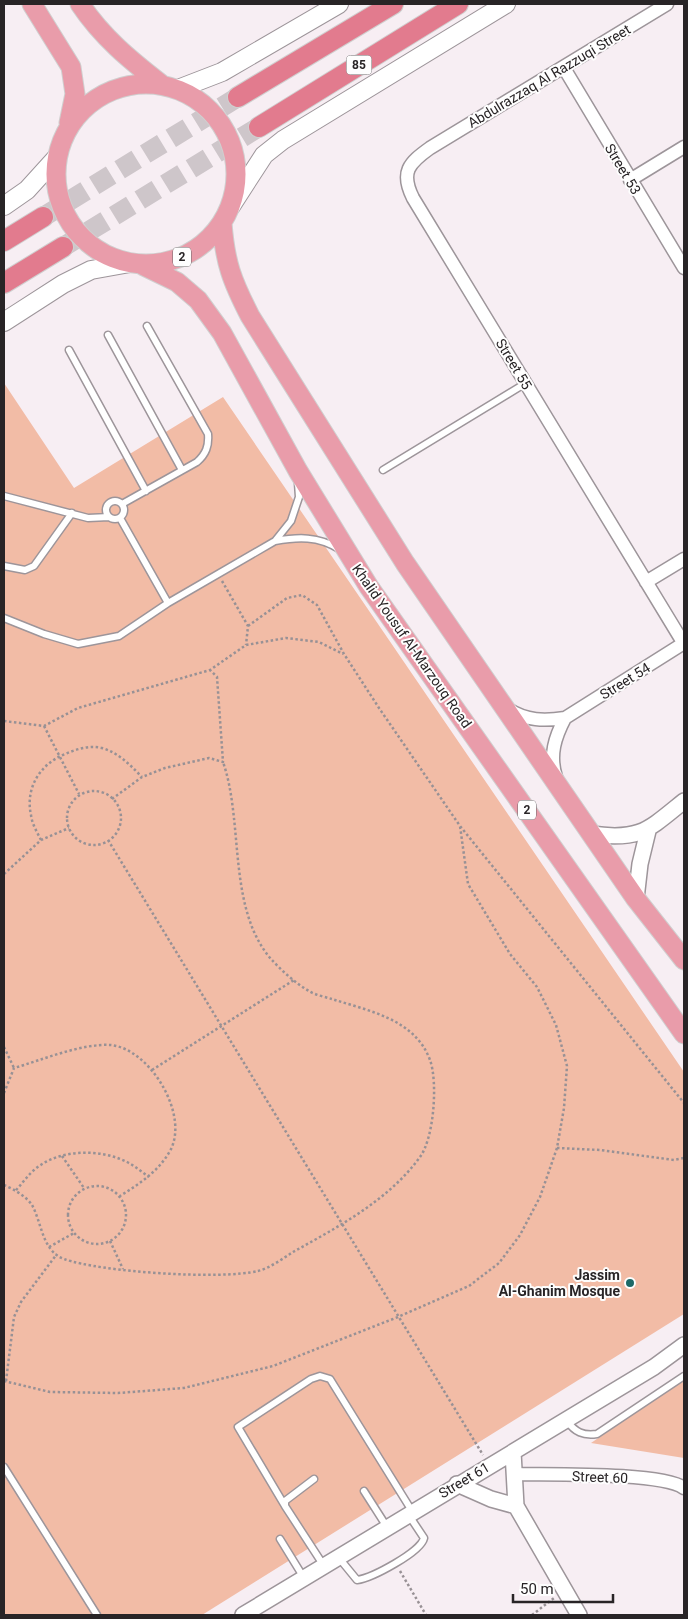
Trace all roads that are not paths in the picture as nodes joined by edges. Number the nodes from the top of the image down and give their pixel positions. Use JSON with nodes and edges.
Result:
{"nodes":[{"id":1,"x":32,"y":4,"type":"edge"},
{"id":2,"x":80,"y":4,"type":"edge"},
{"id":3,"x":339,"y":4,"type":"edge"},
{"id":4,"x":393,"y":4,"type":"edge"},
{"id":5,"x":458,"y":4,"type":"edge"},
{"id":6,"x":506,"y":4,"type":"edge"},
{"id":7,"x":667,"y":4,"type":"edge"},
{"id":8,"x":564,"y":68,"type":"junction"},
{"id":9,"x":169,"y":86,"type":"junction"},
{"id":10,"x":238,"y":97,"type":"tunnel mouth"},
{"id":11,"x":69,"y":124,"type":"junction"},
{"id":12,"x":259,"y":127,"type":"tunnel mouth"},
{"id":13,"x":684,"y":147,"type":"edge"},
{"id":14,"x":430,"y":148,"type":"joint"},
{"id":15,"x":56,"y":158,"type":"junction"},
{"id":16,"x":630,"y":180,"type":"junction"},
{"id":17,"x":4,"y":206,"type":"edge"},
{"id":18,"x":231,"y":206,"type":"junction"},
{"id":19,"x":44,"y":217,"type":"tunnel mouth"},
{"id":20,"x":222,"y":223,"type":"junction"},
{"id":21,"x":4,"y":241,"type":"edge"},
{"id":22,"x":63,"y":247,"type":"tunnel mouth"},
{"id":23,"x":136,"y":264,"type":"junction"},
{"id":24,"x":684,"y":268,"type":"edge"},
{"id":25,"x":4,"y":283,"type":"edge"},
{"id":26,"x":4,"y":322,"type":"edge"},
{"id":27,"x":147,"y":326,"type":"dead end"},
{"id":28,"x":108,"y":335,"type":"dead end"},
{"id":29,"x":70,"y":350,"type":"dead end"},
{"id":30,"x":526,"y":383,"type":"junction"},
{"id":31,"x":182,"y":470,"type":"junction"},
{"id":32,"x":383,"y":470,"type":"dead end"},
{"id":33,"x":298,"y":471,"type":"junction"},
{"id":34,"x":146,"y":491,"type":"junction"},
{"id":35,"x":4,"y":496,"type":"edge"},
{"id":36,"x":122,"y":504,"type":"junction"},
{"id":37,"x":72,"y":513,"type":"junction"},
{"id":38,"x":109,"y":517,"type":"junction"},
{"id":39,"x":120,"y":518,"type":"junction"},
{"id":40,"x":275,"y":541,"type":"junction"},
{"id":41,"x":350,"y":556,"type":"junction"},
{"id":42,"x":684,"y":559,"type":"edge"},
{"id":43,"x":4,"y":566,"type":"edge"},
{"id":44,"x":646,"y":582,"type":"junction"},
{"id":45,"x":168,"y":603,"type":"junction"},
{"id":46,"x":4,"y":618,"type":"edge"},
{"id":47,"x":684,"y":643,"type":"edge"},
{"id":48,"x":502,"y":706,"type":"junction"},
{"id":49,"x":565,"y":718,"type":"junction"},
{"id":50,"x":558,"y":785,"type":"junction"},
{"id":51,"x":684,"y":801,"type":"edge"},
{"id":52,"x":648,"y":831,"type":"junction"},
{"id":53,"x":591,"y":834,"type":"junction"},
{"id":54,"x":636,"y":899,"type":"junction"},
{"id":55,"x":684,"y":960,"type":"edge"},
{"id":56,"x":684,"y":1034,"type":"edge"},
{"id":57,"x":684,"y":1345,"type":"edge"},
{"id":58,"x":684,"y":1376,"type":"edge"},
{"id":59,"x":566,"y":1420,"type":"junction"},
{"id":60,"x":513,"y":1452,"type":"junction"},
{"id":61,"x":4,"y":1468,"type":"edge"},
{"id":62,"x":514,"y":1474,"type":"junction"},
{"id":63,"x":314,"y":1479,"type":"dead end"},
{"id":64,"x":457,"y":1484,"type":"junction"},
{"id":65,"x":684,"y":1488,"type":"edge"},
{"id":66,"x":364,"y":1491,"type":"dead end"},
{"id":67,"x":285,"y":1506,"type":"junction"},
{"id":68,"x":516,"y":1506,"type":"junction"},
{"id":69,"x":410,"y":1513,"type":"junction"},
{"id":70,"x":387,"y":1527,"type":"junction"},
{"id":71,"x":280,"y":1539,"type":"dead end"},
{"id":72,"x":338,"y":1557,"type":"junction"},
{"id":73,"x":324,"y":1566,"type":"junction"},
{"id":74,"x":304,"y":1578,"type":"junction"},
{"id":75,"x":97,"y":1615,"type":"edge"},
{"id":76,"x":243,"y":1615,"type":"edge"},
{"id":77,"x":579,"y":1615,"type":"edge"}],
"edges":[{"from":1,"to":11,"type":"main road","number":"2"},
{"from":2,"to":9,"type":"main road","number":"2"},
{"from":3,"to":9,"type":"main road"},
{"from":4,"to":10,"type":"highway","number":"85"},
{"from":5,"to":12,"type":"highway","number":"85"},
{"from":6,"to":18,"type":"main road"},
{"from":7,"to":8,"type":"street","name":"Abdulrazzaq Al Razzuqi Street"},
{"from":8,"to":14,"type":"street","name":"Abdulrazzaq Al Razzuqi Street"},
{"from":8,"to":16,"type":"street","name":"Street 53"},
{"from":9,"to":11,"type":"main road","number":"2"},
{"from":9,"to":18,"type":"main road","number":"2"},
{"from":11,"to":15,"type":"main road","number":"2"},
{"from":13,"to":16,"type":"street"},
{"from":14,"to":30,"type":"street","name":"Street 55"},
{"from":15,"to":17,"type":"main road"},
{"from":15,"to":23,"type":"main road","number":"2"},
{"from":16,"to":24,"type":"street","name":"Street 53"},
{"from":18,"to":20,"type":"main road","number":"2"},
{"from":19,"to":21,"type":"highway"},
{"from":20,"to":23,"type":"main road","number":"2"},
{"from":20,"to":48,"type":"main road"},
{"from":22,"to":25,"type":"highway"},
{"from":23,"to":26,"type":"main road"},
{"from":23,"to":33,"type":"main road","name":"Khalid Yousuf Al-Marzouq Road","number":"2"},
{"from":27,"to":31,"type":"lane"},
{"from":28,"to":31,"type":"lane"},
{"from":29,"to":34,"type":"lane"},
{"from":30,"to":32,"type":"lane"},
{"from":30,"to":44,"type":"street","name":"Street 55"},
{"from":31,"to":34,"type":"lane"},
{"from":33,"to":40,"type":"lane"},
{"from":33,"to":41,"type":"main road","name":"Khalid Yousuf Al-Marzouq Road","number":"2"},
{"from":34,"to":36,"type":"lane"},
{"from":35,"to":37,"type":"lane"},
{"from":36,"to":38,"type":"lane"},
{"from":36,"to":39,"type":"lane"},
{"from":37,"to":38,"type":"lane"},
{"from":37,"to":43,"type":"lane"},
{"from":38,"to":39,"type":"lane"},
{"from":39,"to":45,"type":"lane"},
{"from":40,"to":41,"type":"lane"},
{"from":40,"to":45,"type":"lane"},
{"from":41,"to":56,"type":"main road","name":"Khalid Yousuf Al-Marzouq Road","number":"2"},
{"from":42,"to":44,"type":"street"},
{"from":44,"to":47,"type":"street","name":"Street 54"},
{"from":45,"to":46,"type":"lane"},
{"from":47,"to":49,"type":"street","name":"Street 54"},
{"from":48,"to":49,"type":"street","name":"Street 54"},
{"from":48,"to":50,"type":"main road"},
{"from":49,"to":50,"type":"street"},
{"from":50,"to":53,"type":"main road"},
{"from":51,"to":52,"type":"street"},
{"from":52,"to":53,"type":"street"},
{"from":52,"to":54,"type":"street"},
{"from":53,"to":54,"type":"main road"},
{"from":54,"to":55,"type":"main road"},
{"from":57,"to":59,"type":"street","name":"Street 61"},
{"from":58,"to":59,"type":"lane"},
{"from":59,"to":60,"type":"street","name":"Street 61"},
{"from":60,"to":62,"type":"street"},
{"from":60,"to":64,"type":"street","name":"Street 61"},
{"from":61,"to":75,"type":"lane"},
{"from":62,"to":65,"type":"street","name":"Street 60"},
{"from":62,"to":68,"type":"street"},
{"from":63,"to":67,"type":"lane"},
{"from":64,"to":68,"type":"street"},
{"from":64,"to":69,"type":"street","name":"Street 61"},
{"from":66,"to":70,"type":"lane"},
{"from":67,"to":69,"type":"lane"},
{"from":67,"to":73,"type":"lane"},
{"from":68,"to":77,"type":"street"},
{"from":69,"to":70,"type":"street","name":"Street 61"},
{"from":69,"to":72,"type":"lane"},
{"from":70,"to":72,"type":"street","name":"Street 61"},
{"from":71,"to":74,"type":"lane"},
{"from":72,"to":73,"type":"street","name":"Street 61"},
{"from":73,"to":74,"type":"street","name":"Street 61"},
{"from":74,"to":76,"type":"street","name":"Street 61"}]}
